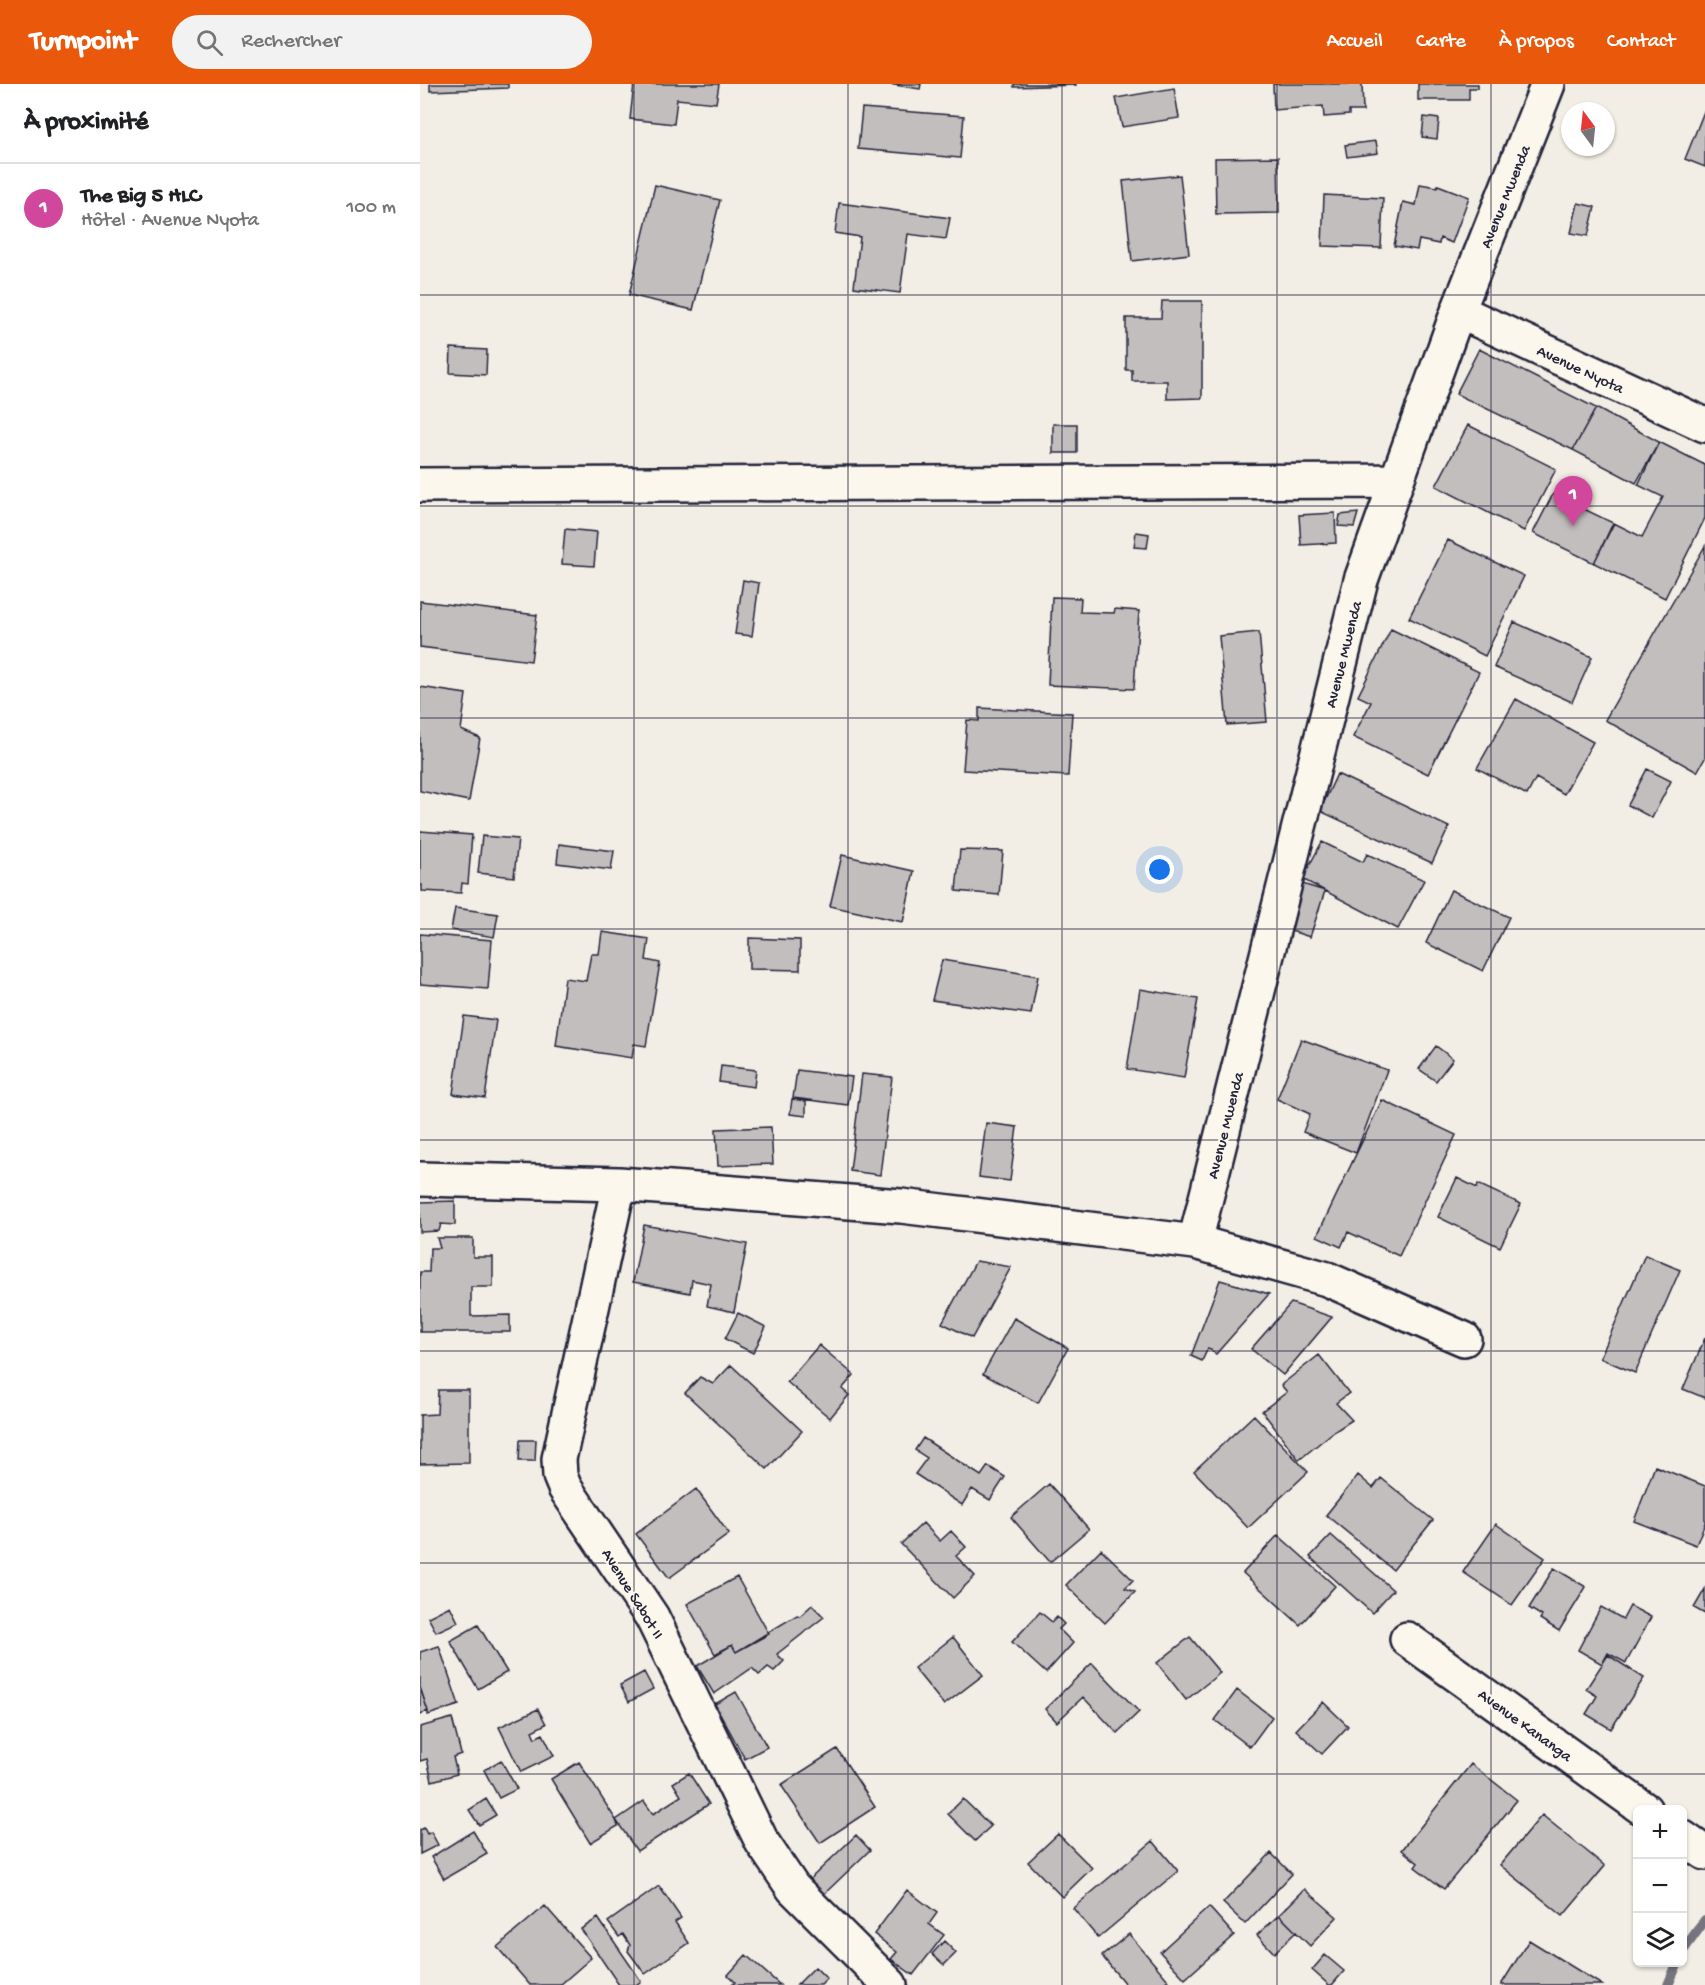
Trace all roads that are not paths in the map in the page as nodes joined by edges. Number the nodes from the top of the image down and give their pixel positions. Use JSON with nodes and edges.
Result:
{"nodes":[{"id":1,"x":1548,"y":84,"type":"edge"},
{"id":2,"x":1458,"y":311,"type":"junction"},
{"id":3,"x":1705,"y":425,"type":"edge"},
{"id":4,"x":1396,"y":481,"type":"junction"},
{"id":5,"x":420,"y":485,"type":"edge"},
{"id":6,"x":420,"y":1179,"type":"edge"},
{"id":7,"x":619,"y":1184,"type":"junction"},
{"id":8,"x":1195,"y":1242,"type":"junction"},
{"id":9,"x":1464,"y":1340,"type":"dead end"},
{"id":10,"x":1407,"y":1639,"type":"dead end"},
{"id":11,"x":1639,"y":1805,"type":"edge"},
{"id":12,"x":1687,"y":1839,"type":"edge"},
{"id":13,"x":1705,"y":1853,"type":"edge"},
{"id":14,"x":890,"y":1985,"type":"edge"}],
"edges":[{"from":1,"to":2,"type":"street","name":"Avenue Mwenda"},
{"from":2,"to":3,"type":"street","name":"Avenue Nyota"},
{"from":2,"to":4,"type":"street","name":"Avenue Mwenda"},
{"from":4,"to":5,"type":"street"},
{"from":4,"to":8,"type":"street","name":"Avenue Mwenda"},
{"from":6,"to":7,"type":"street"},
{"from":7,"to":8,"type":"street"},
{"from":7,"to":14,"type":"street","name":"Avenue Sabot II"},
{"from":8,"to":9,"type":"street"},
{"from":10,"to":11,"type":"street","name":"Avenue Kananga"},
{"from":12,"to":13,"type":"street"}]}
